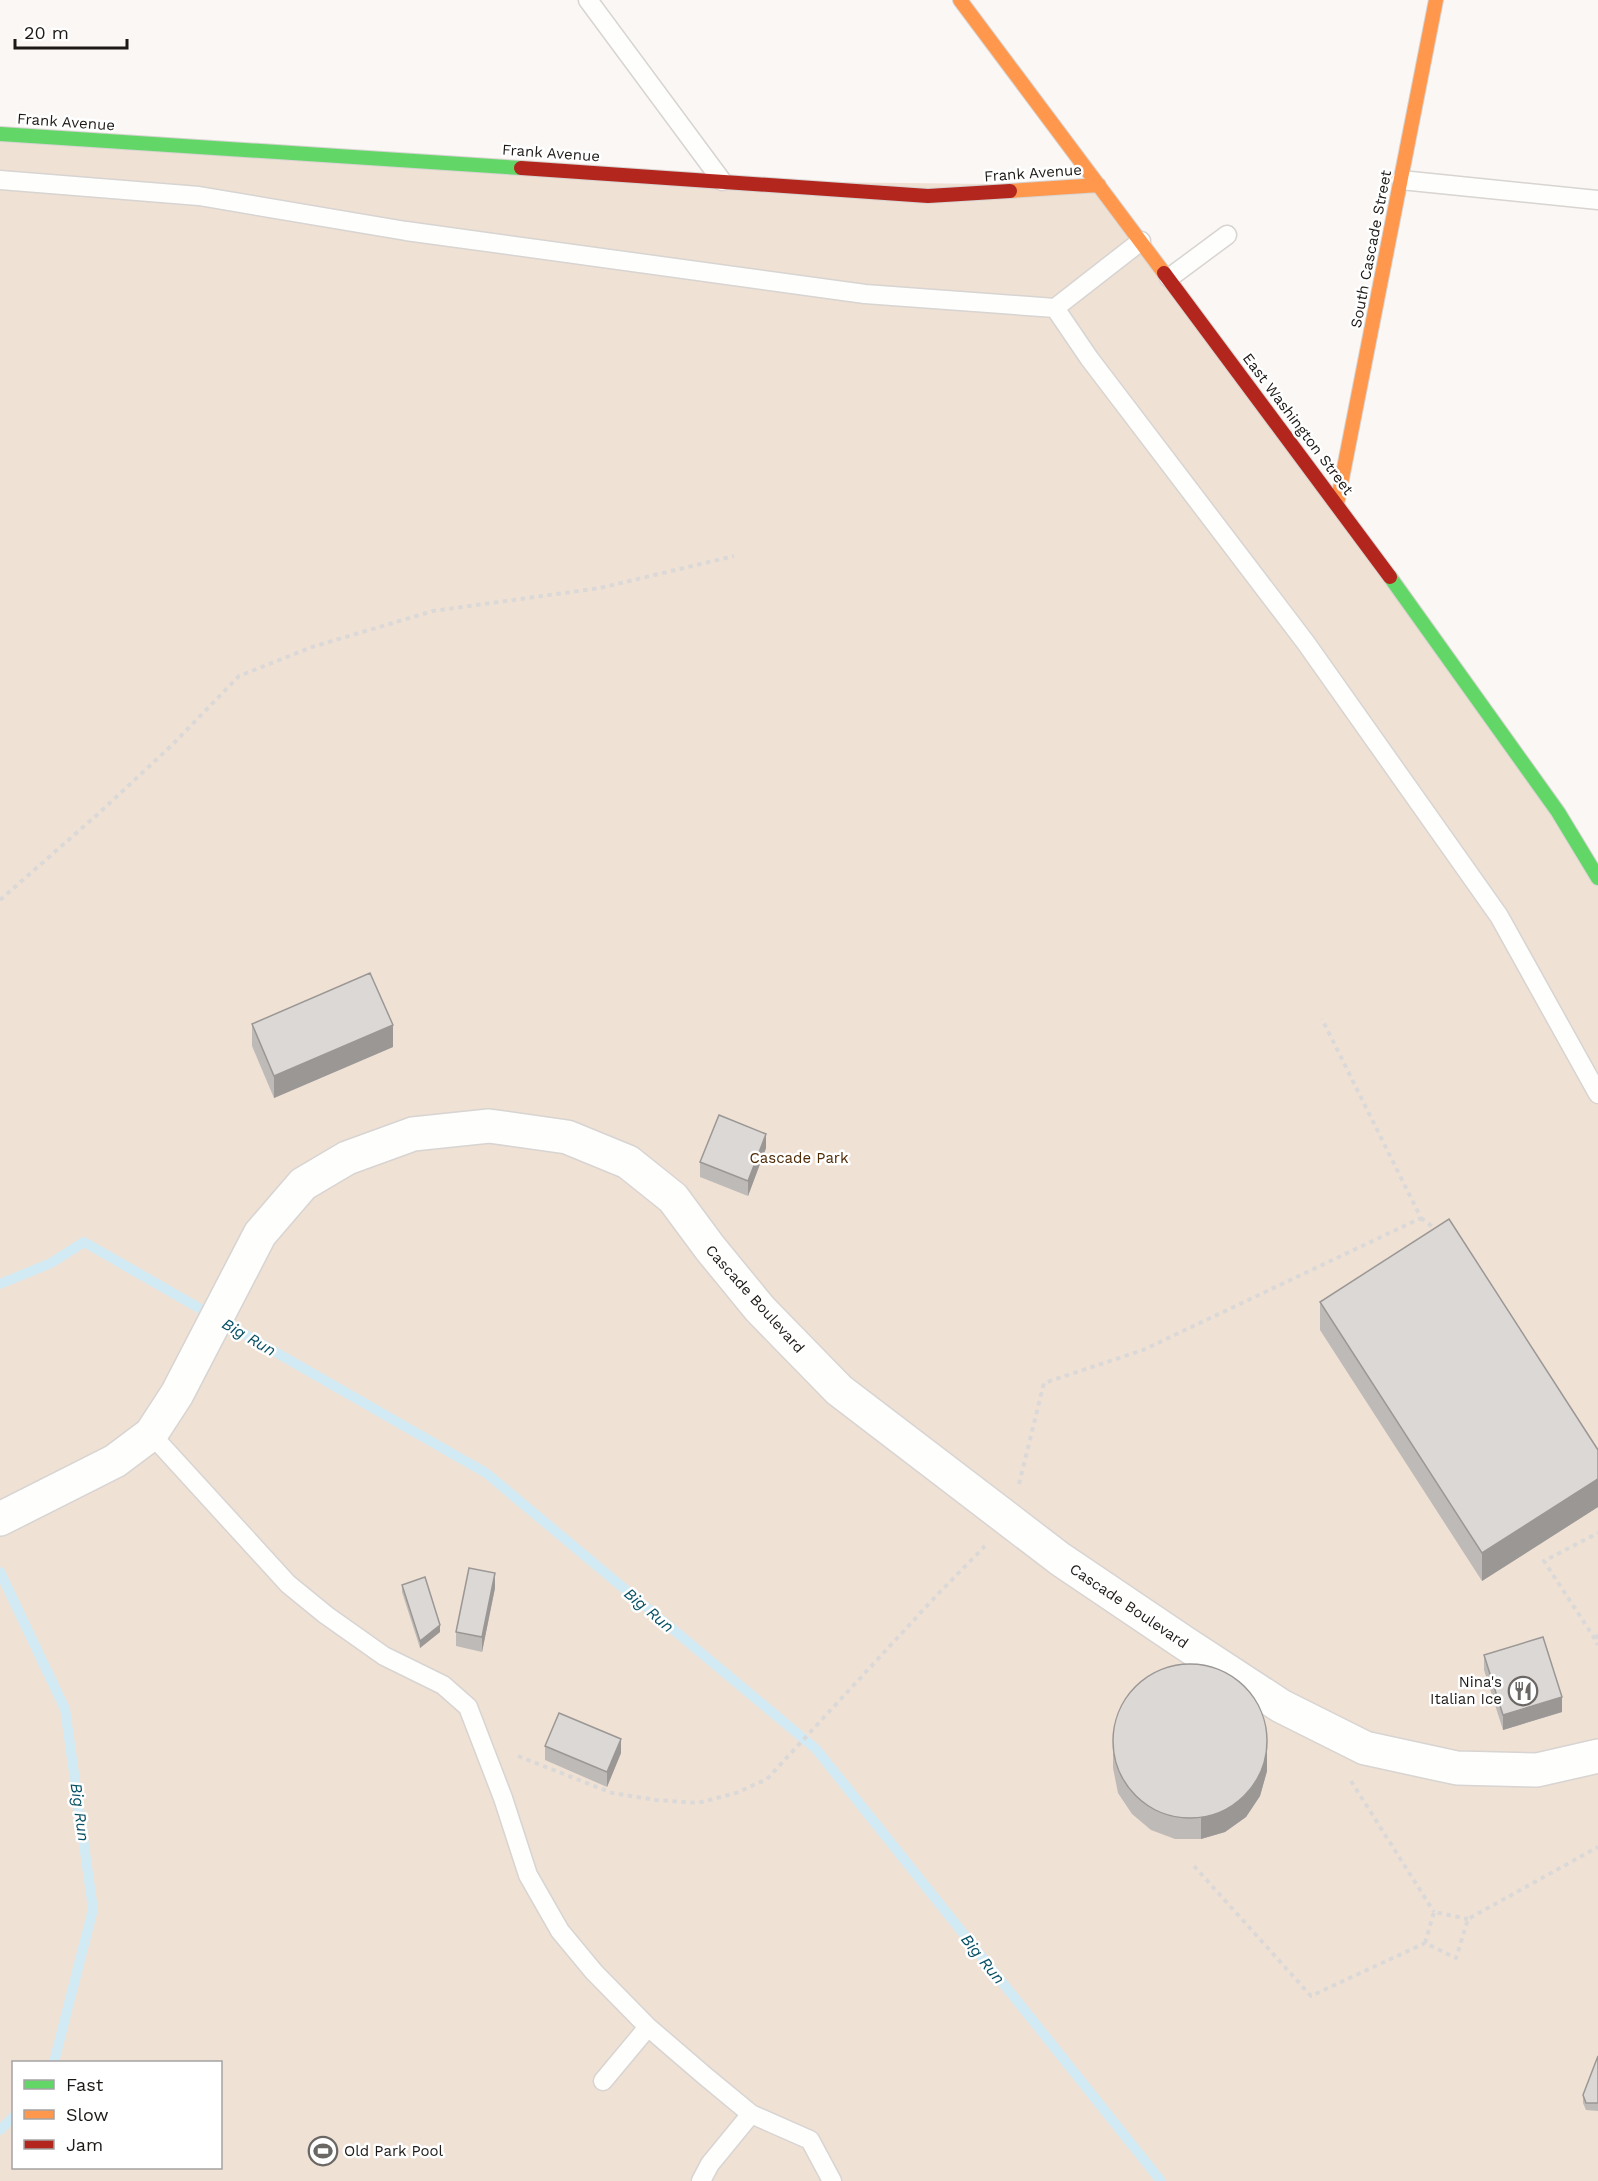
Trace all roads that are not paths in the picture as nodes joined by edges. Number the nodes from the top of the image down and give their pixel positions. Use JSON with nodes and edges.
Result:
{"nodes":[{"id":1,"x":588,"y":0,"type":"edge"},
{"id":2,"x":960,"y":0,"type":"edge"},
{"id":3,"x":1436,"y":0,"type":"edge"},
{"id":4,"x":0,"y":134,"type":"edge"},
{"id":5,"x":0,"y":180,"type":"edge"},
{"id":6,"x":1401,"y":180,"type":"junction"},
{"id":7,"x":722,"y":181,"type":"junction"},
{"id":8,"x":1099,"y":185,"type":"junction"},
{"id":9,"x":1598,"y":200,"type":"edge"},
{"id":10,"x":1227,"y":236,"type":"dead end"},
{"id":11,"x":1141,"y":241,"type":"junction"},
{"id":12,"x":1169,"y":278,"type":"junction"},
{"id":13,"x":1055,"y":308,"type":"junction"},
{"id":14,"x":1337,"y":504,"type":"junction"},
{"id":15,"x":1598,"y":878,"type":"edge"},
{"id":16,"x":1598,"y":1094,"type":"edge"},
{"id":17,"x":151,"y":1434,"type":"junction"},
{"id":18,"x":0,"y":1519,"type":"edge"},
{"id":19,"x":1598,"y":1756,"type":"edge"},
{"id":20,"x":648,"y":2027,"type":"junction"},
{"id":21,"x":603,"y":2081,"type":"dead end"},
{"id":22,"x":751,"y":2114,"type":"junction"},
{"id":23,"x":701,"y":2181,"type":"edge"},
{"id":24,"x":832,"y":2181,"type":"edge"}],
"edges":[{"from":1,"to":7,"type":"lane"},
{"from":2,"to":8,"type":"street","name":"East Washington Street"},
{"from":3,"to":6,"type":"street","name":"South Cascade Street"},
{"from":4,"to":7,"type":"street","name":"Frank Avenue"},
{"from":5,"to":13,"type":"lane"},
{"from":6,"to":9,"type":"lane"},
{"from":6,"to":14,"type":"street","name":"South Cascade Street"},
{"from":7,"to":8,"type":"street","name":"Frank Avenue"},
{"from":8,"to":11,"type":"street","name":"East Washington Street"},
{"from":10,"to":12,"type":"lane"},
{"from":11,"to":12,"type":"street","name":"East Washington Street"},
{"from":11,"to":13,"type":"lane"},
{"from":12,"to":14,"type":"street","name":"East Washington Street"},
{"from":13,"to":16,"type":"lane"},
{"from":14,"to":15,"type":"street","name":"East Washington Street"},
{"from":17,"to":18,"type":"street","name":"Cascade Boulevard"},
{"from":17,"to":19,"type":"street","name":"Cascade Boulevard"},
{"from":17,"to":20,"type":"lane"},
{"from":20,"to":21,"type":"lane"},
{"from":20,"to":22,"type":"lane"},
{"from":22,"to":23,"type":"lane"},
{"from":22,"to":24,"type":"lane"}]}
